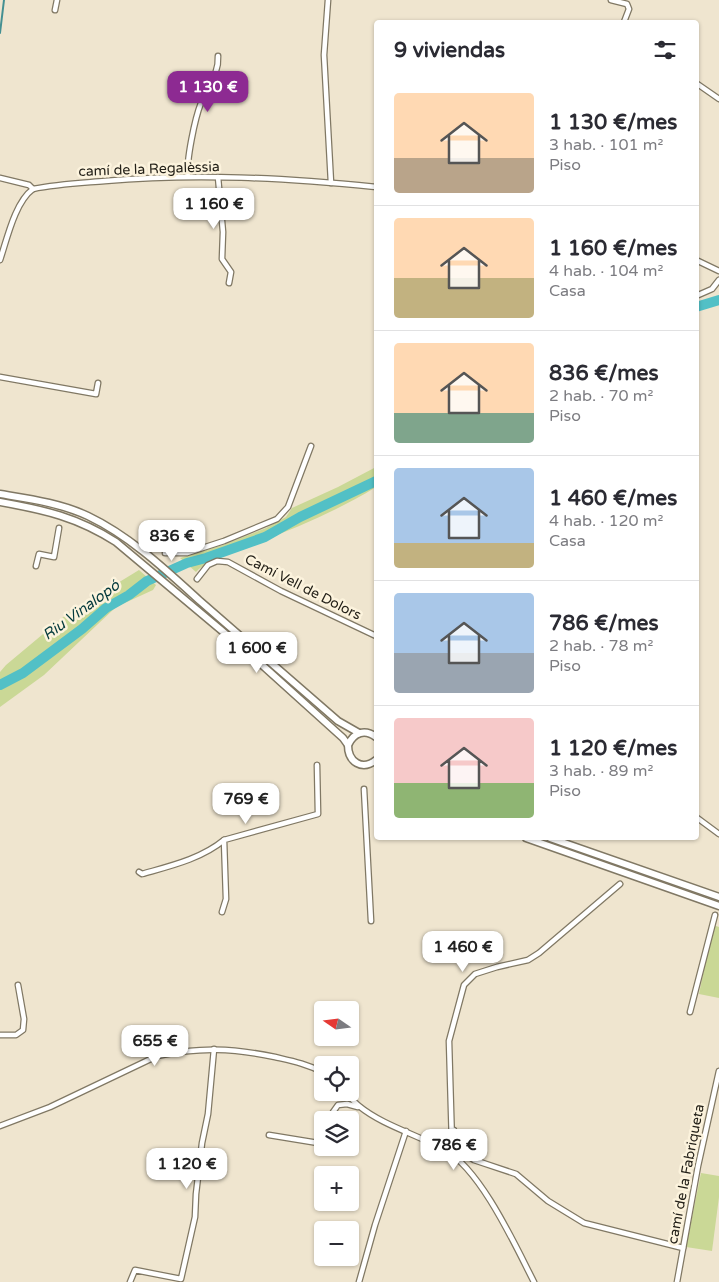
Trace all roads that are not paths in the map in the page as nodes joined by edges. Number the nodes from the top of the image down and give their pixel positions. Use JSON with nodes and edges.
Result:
{"nodes":[{"id":1,"x":57,"y":0,"type":"edge"},
{"id":2,"x":328,"y":0,"type":"edge"},
{"id":3,"x":611,"y":0,"type":"edge"},
{"id":4,"x":55,"y":10,"type":"dead end"},
{"id":5,"x":625,"y":20,"type":"edge"},
{"id":6,"x":218,"y":56,"type":"dead end"},
{"id":7,"x":699,"y":85,"type":"edge"},
{"id":8,"x":719,"y":99,"type":"edge"},
{"id":9,"x":188,"y":176,"type":"junction"},
{"id":10,"x":218,"y":176,"type":"junction"},
{"id":11,"x":0,"y":178,"type":"edge"},
{"id":12,"x":331,"y":183,"type":"junction"},
{"id":13,"x":374,"y":187,"type":"edge"},
{"id":14,"x":33,"y":189,"type":"junction"},
{"id":15,"x":0,"y":260,"type":"edge"},
{"id":16,"x":699,"y":261,"type":"edge"},
{"id":17,"x":719,"y":271,"type":"edge"},
{"id":18,"x":719,"y":280,"type":"edge"},
{"id":19,"x":228,"y":283,"type":"dead end"},
{"id":20,"x":699,"y":295,"type":"edge"},
{"id":21,"x":0,"y":377,"type":"edge"},
{"id":22,"x":98,"y":383,"type":"dead end"},
{"id":23,"x":311,"y":446,"type":"dead end"},
{"id":24,"x":0,"y":494,"type":"edge"},
{"id":25,"x":0,"y":502,"type":"edge"},
{"id":26,"x":59,"y":528,"type":"dead end"},
{"id":27,"x":165,"y":553,"type":"dead end"},
{"id":28,"x":36,"y":566,"type":"dead end"},
{"id":29,"x":197,"y":579,"type":"dead end"},
{"id":30,"x":374,"y":635,"type":"edge"},
{"id":31,"x":359,"y":733,"type":"junction"},
{"id":32,"x":374,"y":737,"type":"edge"},
{"id":33,"x":348,"y":745,"type":"junction"},
{"id":34,"x":374,"y":763,"type":"edge"},
{"id":35,"x":318,"y":765,"type":"dead end"},
{"id":36,"x":364,"y":789,"type":"dead end"},
{"id":37,"x":699,"y":820,"type":"edge"},
{"id":38,"x":719,"y":834,"type":"edge"},
{"id":39,"x":224,"y":840,"type":"junction"},
{"id":40,"x":532,"y":840,"type":"edge"},
{"id":41,"x":556,"y":840,"type":"edge"},
{"id":42,"x":139,"y":872,"type":"dead end"},
{"id":43,"x":620,"y":884,"type":"dead end"},
{"id":44,"x":719,"y":897,"type":"edge"},
{"id":45,"x":719,"y":906,"type":"edge"},
{"id":46,"x":222,"y":912,"type":"dead end"},
{"id":47,"x":715,"y":915,"type":"dead end"},
{"id":48,"x":371,"y":921,"type":"dead end"},
{"id":49,"x":18,"y":985,"type":"dead end"},
{"id":50,"x":690,"y":1012,"type":"dead end"},
{"id":51,"x":0,"y":1034,"type":"edge"},
{"id":52,"x":214,"y":1049,"type":"junction"},
{"id":53,"x":314,"y":1067,"type":"edge"},
{"id":54,"x":719,"y":1071,"type":"edge"},
{"id":55,"x":354,"y":1101,"type":"edge"},
{"id":56,"x":360,"y":1107,"type":"junction"},
{"id":57,"x":334,"y":1111,"type":"edge"},
{"id":58,"x":451,"y":1119,"type":"junction"},
{"id":59,"x":0,"y":1126,"type":"edge"},
{"id":60,"x":406,"y":1131,"type":"junction"},
{"id":61,"x":269,"y":1135,"type":"dead end"},
{"id":62,"x":314,"y":1142,"type":"edge"},
{"id":63,"x":449,"y":1153,"type":"junction"},
{"id":64,"x":683,"y":1248,"type":"junction"},
{"id":65,"x":181,"y":1279,"type":"junction"},
{"id":66,"x":130,"y":1282,"type":"edge"},
{"id":67,"x":186,"y":1282,"type":"edge"},
{"id":68,"x":359,"y":1282,"type":"edge"},
{"id":69,"x":534,"y":1282,"type":"edge"},
{"id":70,"x":677,"y":1282,"type":"edge"}],
"edges":[{"from":1,"to":4,"type":"street"},
{"from":2,"to":12,"type":"street"},
{"from":3,"to":5,"type":"street"},
{"from":6,"to":9,"type":"street"},
{"from":7,"to":8,"type":"street"},
{"from":9,"to":10,"type":"street","name":"camí de la Regalèssia"},
{"from":9,"to":14,"type":"street","name":"camí de la Regalèssia"},
{"from":10,"to":12,"type":"street","name":"camí de la Regalèssia"},
{"from":10,"to":19,"type":"street"},
{"from":11,"to":14,"type":"street"},
{"from":12,"to":13,"type":"street","name":"camí de la Regalèssia"},
{"from":14,"to":15,"type":"street"},
{"from":16,"to":17,"type":"street"},
{"from":18,"to":20,"type":"street"},
{"from":21,"to":22,"type":"street"},
{"from":23,"to":27,"type":"street"},
{"from":24,"to":31,"type":"main road"},
{"from":25,"to":33,"type":"main road"},
{"from":26,"to":28,"type":"street"},
{"from":29,"to":30,"type":"street","name":"Camí Vell de Dolors"},
{"from":31,"to":32,"type":"main road"},
{"from":31,"to":33,"type":"main road"},
{"from":33,"to":34,"type":"main road"},
{"from":35,"to":39,"type":"street"},
{"from":36,"to":48,"type":"street"},
{"from":37,"to":38,"type":"street"},
{"from":39,"to":42,"type":"street"},
{"from":39,"to":46,"type":"street"},
{"from":40,"to":45,"type":"main road"},
{"from":41,"to":44,"type":"main road"},
{"from":43,"to":58,"type":"street"},
{"from":47,"to":50,"type":"street"},
{"from":49,"to":51,"type":"street"},
{"from":52,"to":53,"type":"street"},
{"from":52,"to":59,"type":"street"},
{"from":52,"to":65,"type":"street"},
{"from":54,"to":64,"type":"street","name":"camí de la Fabriqueta"},
{"from":55,"to":56,"type":"street"},
{"from":56,"to":57,"type":"street"},
{"from":56,"to":60,"type":"street"},
{"from":58,"to":63,"type":"street"},
{"from":58,"to":64,"type":"street"},
{"from":60,"to":63,"type":"street"},
{"from":60,"to":68,"type":"street"},
{"from":61,"to":62,"type":"street"},
{"from":63,"to":69,"type":"street"},
{"from":64,"to":70,"type":"street","name":"camí de la Fabriqueta"},
{"from":65,"to":66,"type":"street"},
{"from":65,"to":67,"type":"street"}]}
